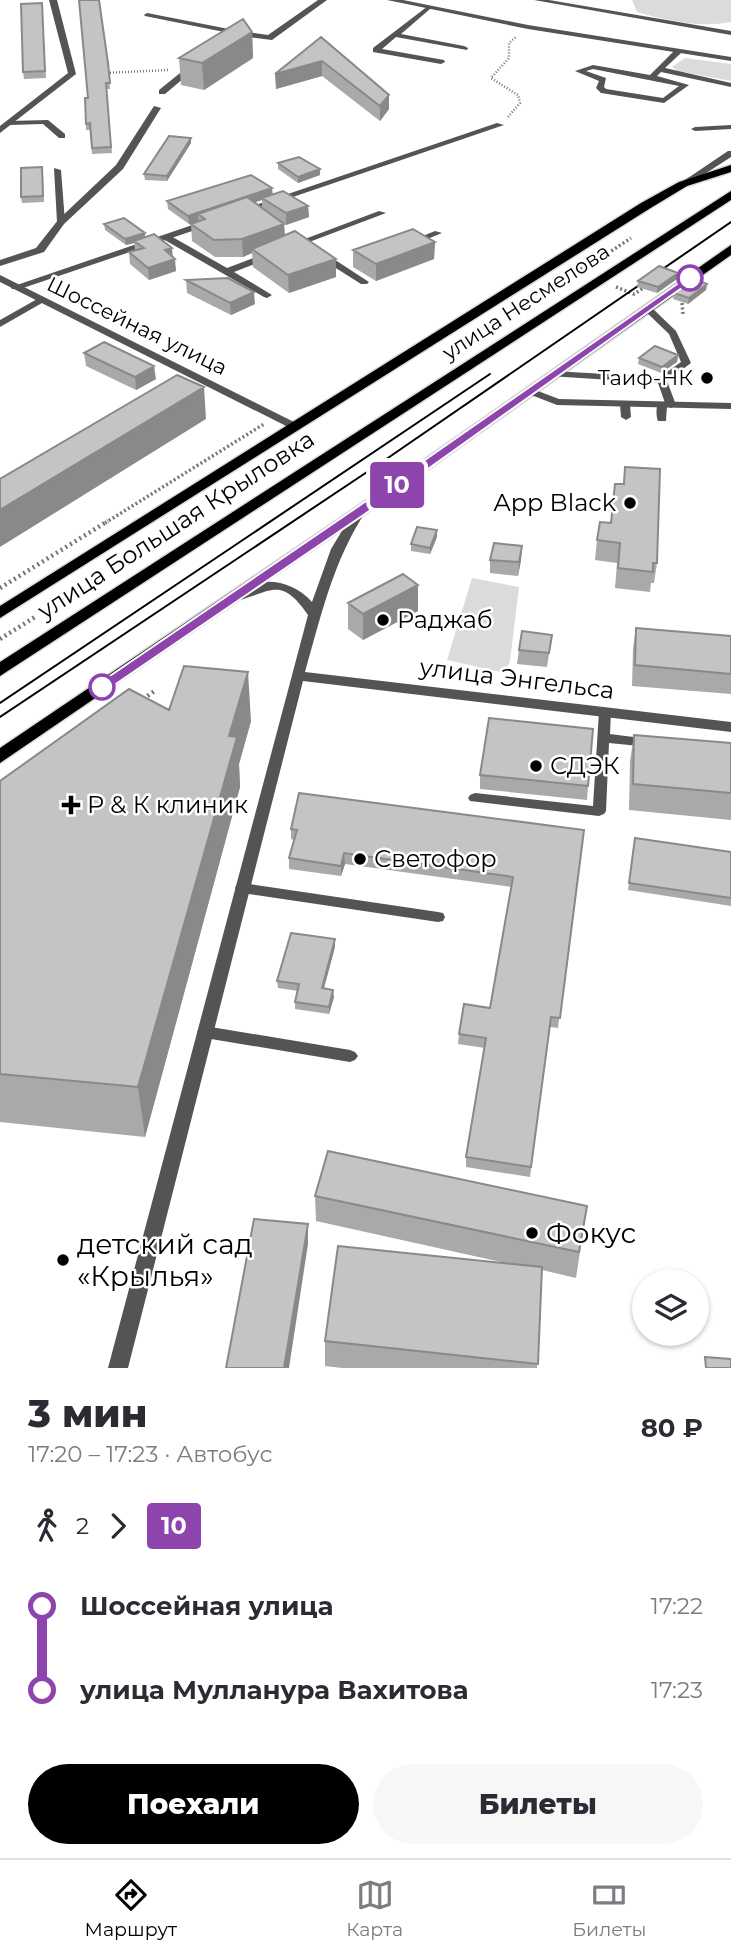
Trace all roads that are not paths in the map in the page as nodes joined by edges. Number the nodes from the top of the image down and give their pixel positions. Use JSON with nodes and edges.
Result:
{"nodes":[{"id":1,"x":53,"y":0,"type":"edge"},
{"id":2,"x":323,"y":0,"type":"edge"},
{"id":3,"x":391,"y":0,"type":"edge"},
{"id":4,"x":537,"y":0,"type":"edge"},
{"id":5,"x":428,"y":8,"type":"junction"},
{"id":6,"x":147,"y":15,"type":"dead end"},
{"id":7,"x":731,"y":33,"type":"edge"},
{"id":8,"x":246,"y":34,"type":"junction"},
{"id":9,"x":395,"y":35,"type":"junction"},
{"id":10,"x":224,"y":48,"type":"edge"},
{"id":11,"x":464,"y":48,"type":"dead end"},
{"id":12,"x":678,"y":52,"type":"junction"},
{"id":13,"x":731,"y":59,"type":"edge"},
{"id":14,"x":202,"y":62,"type":"edge"},
{"id":15,"x":442,"y":62,"type":"dead end"},
{"id":16,"x":662,"y":70,"type":"junction"},
{"id":17,"x":653,"y":77,"type":"junction"},
{"id":18,"x":731,"y":85,"type":"edge"},
{"id":19,"x":162,"y":92,"type":"dead end"},
{"id":20,"x":157,"y":108,"type":"dead end"},
{"id":21,"x":9,"y":123,"type":"junction"},
{"id":22,"x":500,"y":125,"type":"road end"},
{"id":23,"x":731,"y":127,"type":"edge"},
{"id":24,"x":695,"y":129,"type":"dead end"},
{"id":25,"x":0,"y":130,"type":"edge"},
{"id":26,"x":62,"y":136,"type":"dead end"},
{"id":27,"x":731,"y":153,"type":"edge"},
{"id":28,"x":731,"y":168,"type":"edge"},
{"id":29,"x":57,"y":170,"type":"dead end"},
{"id":30,"x":683,"y":184,"type":"junction"},
{"id":31,"x":731,"y":195,"type":"edge"},
{"id":32,"x":250,"y":209,"type":"junction"},
{"id":33,"x":382,"y":213,"type":"dead end"},
{"id":34,"x":260,"y":215,"type":"edge"},
{"id":35,"x":226,"y":217,"type":"edge"},
{"id":36,"x":214,"y":221,"type":"edge"},
{"id":37,"x":61,"y":222,"type":"junction"},
{"id":38,"x":438,"y":233,"type":"dead end"},
{"id":39,"x":290,"y":235,"type":"edge"},
{"id":40,"x":166,"y":237,"type":"junction"},
{"id":41,"x":300,"y":241,"type":"junction"},
{"id":42,"x":401,"y":246,"type":"edge"},
{"id":43,"x":287,"y":247,"type":"edge"},
{"id":44,"x":731,"y":248,"type":"edge"},
{"id":45,"x":275,"y":253,"type":"edge"},
{"id":46,"x":352,"y":262,"type":"edge"},
{"id":47,"x":0,"y":263,"type":"edge"},
{"id":48,"x":339,"y":267,"type":"junction"},
{"id":49,"x":226,"y":272,"type":"junction"},
{"id":50,"x":0,"y":278,"type":"edge"},
{"id":51,"x":364,"y":282,"type":"dead end"},
{"id":52,"x":16,"y":287,"type":"junction"},
{"id":53,"x":267,"y":295,"type":"dead end"},
{"id":54,"x":39,"y":300,"type":"junction"},
{"id":55,"x":648,"y":308,"type":"junction"},
{"id":56,"x":0,"y":324,"type":"edge"},
{"id":57,"x":552,"y":374,"type":"junction"},
{"id":58,"x":198,"y":377,"type":"junction"},
{"id":59,"x":662,"y":380,"type":"junction"},
{"id":60,"x":187,"y":385,"type":"edge"},
{"id":61,"x":530,"y":391,"type":"junction"},
{"id":62,"x":625,"y":404,"type":"junction"},
{"id":63,"x":666,"y":405,"type":"junction"},
{"id":64,"x":731,"y":406,"type":"edge"},
{"id":65,"x":626,"y":417,"type":"dead end"},
{"id":66,"x":662,"y":419,"type":"dead end"},
{"id":67,"x":296,"y":427,"type":"junction"},
{"id":68,"x":344,"y":444,"type":"joint"},
{"id":69,"x":360,"y":511,"type":"junction"},
{"id":70,"x":0,"y":613,"type":"edge"},
{"id":71,"x":209,"y":615,"type":"junction"},
{"id":72,"x":315,"y":616,"type":"junction"},
{"id":73,"x":0,"y":670,"type":"edge"},
{"id":74,"x":298,"y":676,"type":"junction"},
{"id":75,"x":605,"y":712,"type":"junction"},
{"id":76,"x":731,"y":727,"type":"edge"},
{"id":77,"x":605,"y":738,"type":"junction"},
{"id":78,"x":668,"y":745,"type":"edge"},
{"id":79,"x":0,"y":757,"type":"edge"},
{"id":80,"x":475,"y":798,"type":"dead end"},
{"id":81,"x":243,"y":888,"type":"junction"},
{"id":82,"x":438,"y":917,"type":"dead end"},
{"id":83,"x":205,"y":1032,"type":"junction"},
{"id":84,"x":350,"y":1056,"type":"dead end"},
{"id":85,"x":118,"y":1368,"type":"edge"}],
"edges":[{"from":1,"to":21,"type":"street"},
{"from":2,"to":8,"type":"street"},
{"from":3,"to":5,"type":"street"},
{"from":4,"to":7,"type":"lane"},
{"from":5,"to":9,"type":"lane"},
{"from":5,"to":12,"type":"street"},
{"from":6,"to":8,"type":"lane"},
{"from":8,"to":10,"type":"street"},
{"from":9,"to":11,"type":"lane"},
{"from":9,"to":15,"type":"lane"},
{"from":12,"to":13,"type":"street"},
{"from":12,"to":16,"type":"lane"},
{"from":14,"to":19,"type":"street"},
{"from":16,"to":17,"type":"lane"},
{"from":16,"to":18,"type":"lane"},
{"from":17,"to":17,"type":"lane"},
{"from":20,"to":37,"type":"street"},
{"from":21,"to":25,"type":"street"},
{"from":21,"to":26,"type":"lane"},
{"from":22,"to":32,"type":"street"},
{"from":23,"to":24,"type":"lane"},
{"from":27,"to":30,"type":"lane"},
{"from":28,"to":30,"type":"main road"},
{"from":29,"to":37,"type":"lane"},
{"from":30,"to":67,"type":"main road"},
{"from":31,"to":68,"type":"main road","name":"улица Несмелова"},
{"from":32,"to":34,"type":"lane"},
{"from":32,"to":35,"type":"street"},
{"from":33,"to":41,"type":"lane"},
{"from":36,"to":40,"type":"street"},
{"from":37,"to":47,"type":"street"},
{"from":38,"to":42,"type":"lane"},
{"from":39,"to":41,"type":"lane"},
{"from":40,"to":49,"type":"lane"},
{"from":40,"to":52,"type":"street"},
{"from":41,"to":43,"type":"lane"},
{"from":41,"to":48,"type":"lane"},
{"from":44,"to":55,"type":"main road"},
{"from":45,"to":49,"type":"lane"},
{"from":46,"to":48,"type":"lane"},
{"from":48,"to":51,"type":"lane"},
{"from":49,"to":53,"type":"lane"},
{"from":50,"to":52,"type":"street","name":"Шоссейная улица"},
{"from":52,"to":54,"type":"street","name":"Шоссейная улица"},
{"from":54,"to":56,"type":"lane"},
{"from":54,"to":58,"type":"street","name":"Шоссейная улица"},
{"from":55,"to":57,"type":"main road"},
{"from":55,"to":59,"type":"lane"},
{"from":57,"to":59,"type":"lane"},
{"from":57,"to":61,"type":"main road"},
{"from":58,"to":60,"type":"lane"},
{"from":58,"to":67,"type":"street","name":"Шоссейная улица"},
{"from":59,"to":63,"type":"lane"},
{"from":61,"to":62,"type":"street"},
{"from":61,"to":69,"type":"main road"},
{"from":62,"to":63,"type":"street"},
{"from":62,"to":65,"type":"lane"},
{"from":63,"to":64,"type":"street"},
{"from":63,"to":66,"type":"lane"},
{"from":67,"to":70,"type":"main road"},
{"from":68,"to":73,"type":"main road","name":"улица Большая Крыловка"},
{"from":69,"to":71,"type":"main road"},
{"from":69,"to":72,"type":"street"},
{"from":71,"to":72,"type":"street"},
{"from":71,"to":79,"type":"main road"},
{"from":72,"to":74,"type":"street"},
{"from":74,"to":75,"type":"street","name":"улица Энгельса"},
{"from":74,"to":81,"type":"street"},
{"from":75,"to":76,"type":"street","name":"улица Энгельса"},
{"from":75,"to":77,"type":"lane"},
{"from":77,"to":78,"type":"lane"},
{"from":77,"to":80,"type":"lane"},
{"from":81,"to":82,"type":"lane"},
{"from":81,"to":83,"type":"street"},
{"from":83,"to":84,"type":"lane"},
{"from":83,"to":85,"type":"street"}]}
